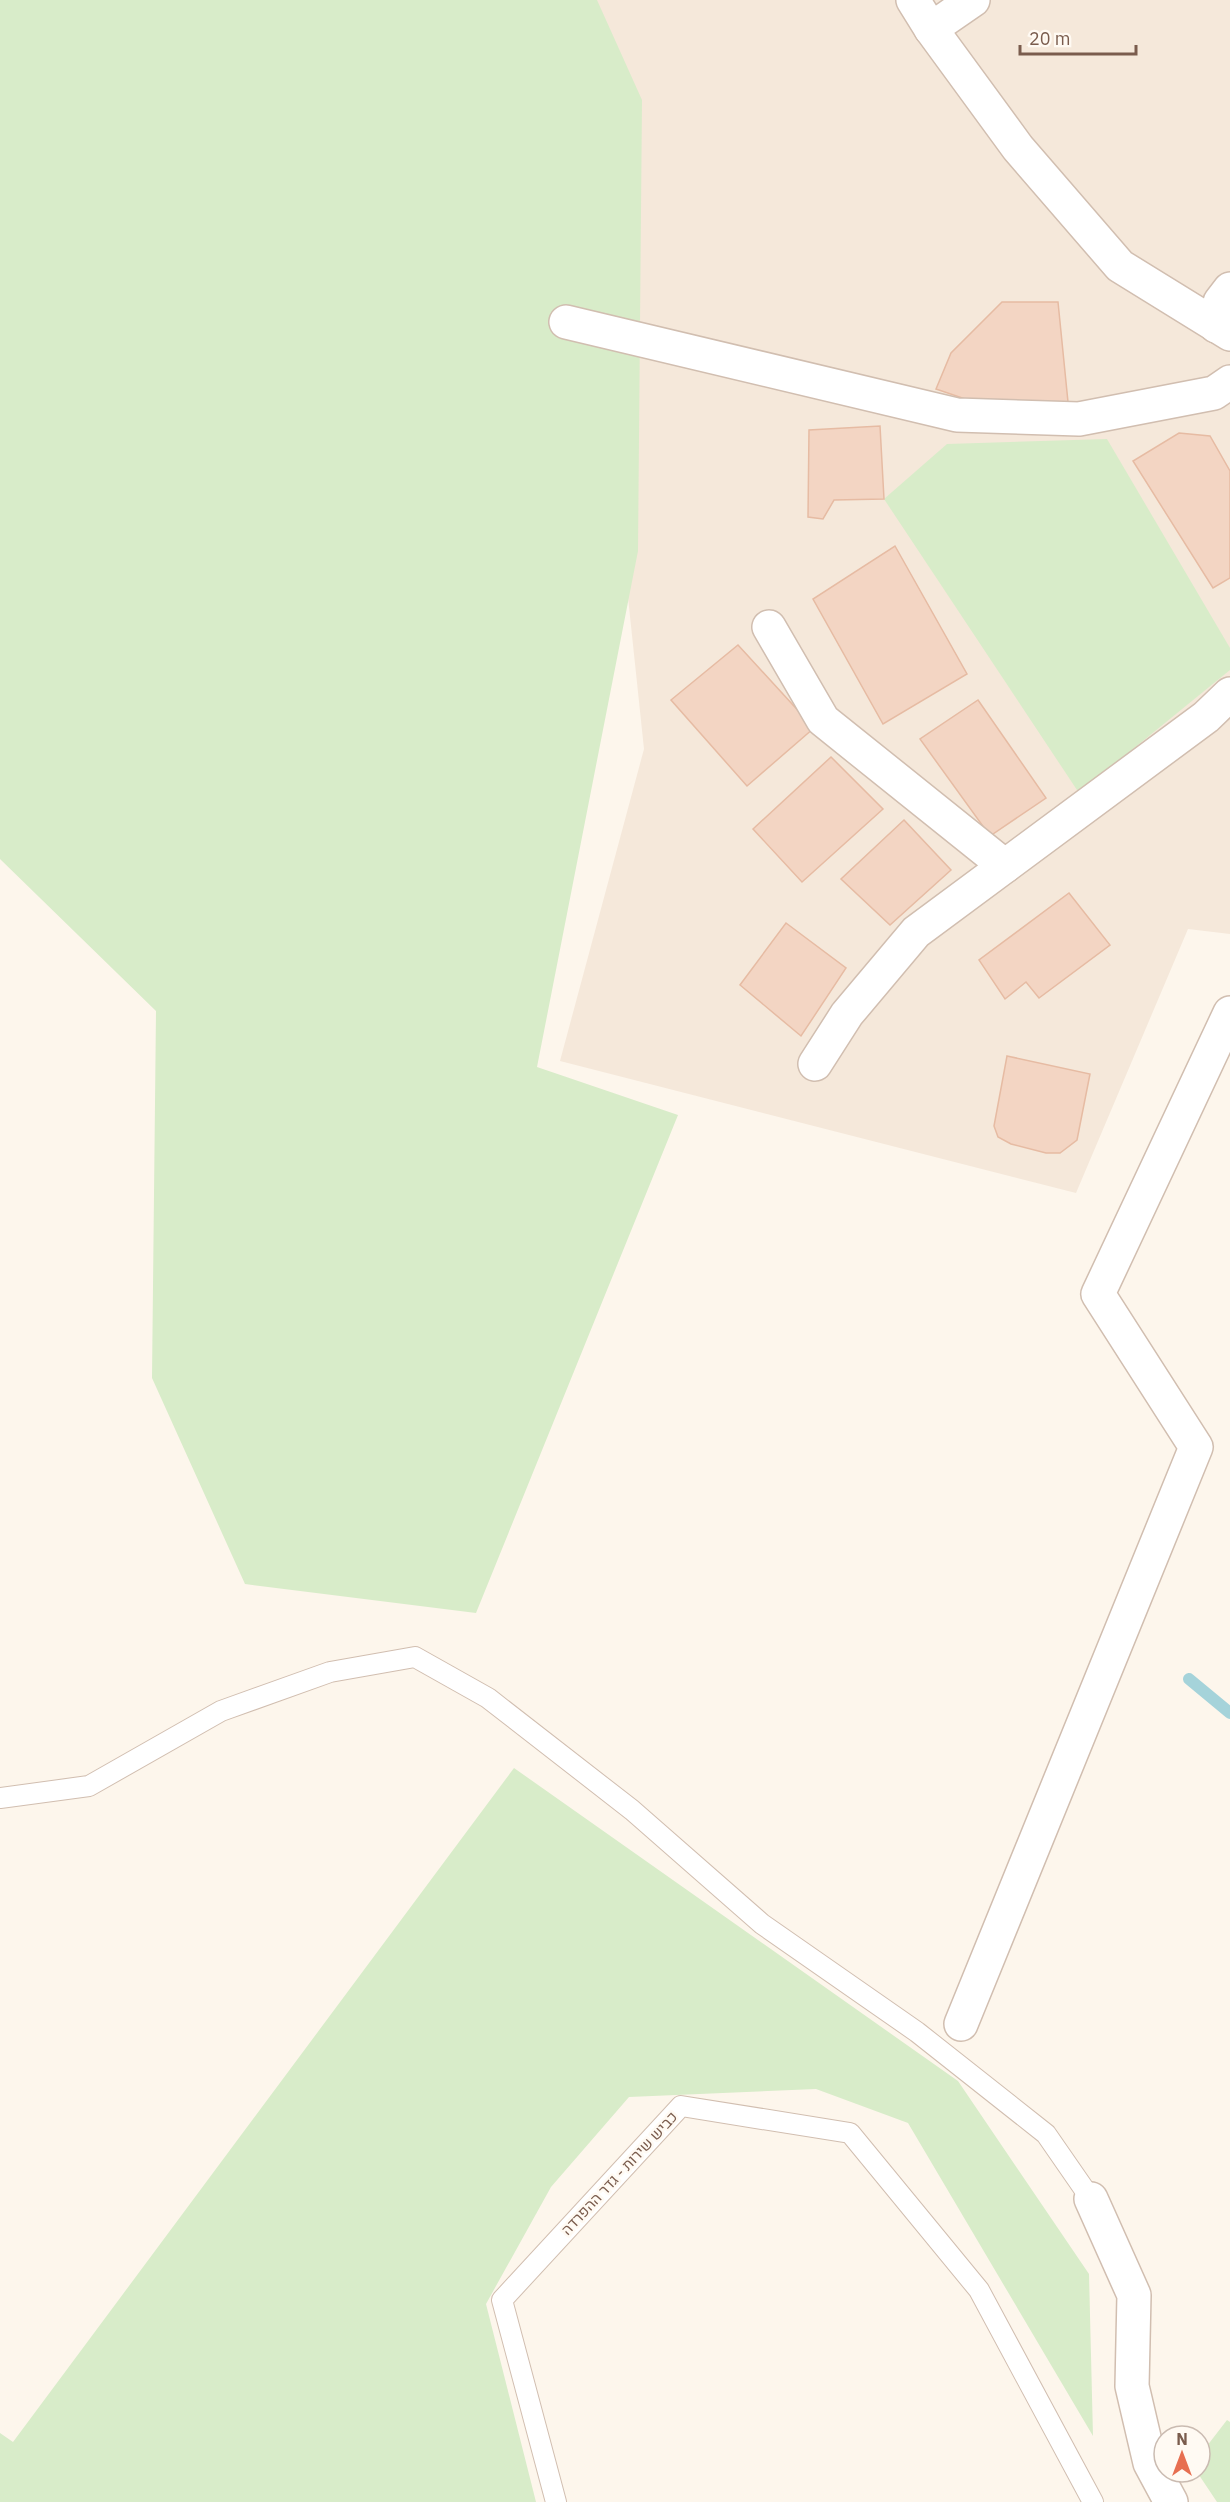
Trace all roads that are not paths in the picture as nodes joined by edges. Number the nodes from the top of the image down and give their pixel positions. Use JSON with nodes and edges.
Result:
{"nodes":[{"id":1,"x":913,"y":0,"type":"edge"},
{"id":2,"x":972,"y":0,"type":"edge"},
{"id":3,"x":931,"y":29,"type":"junction"},
{"id":4,"x":1230,"y":289,"type":"edge"},
{"id":5,"x":566,"y":322,"type":"dead end"},
{"id":6,"x":1223,"y":330,"type":"edge"},
{"id":7,"x":1230,"y":382,"type":"edge"},
{"id":8,"x":769,"y":627,"type":"dead end"},
{"id":9,"x":1230,"y":694,"type":"edge"},
{"id":10,"x":1005,"y":867,"type":"junction"},
{"id":11,"x":1230,"y":1013,"type":"edge"},
{"id":12,"x":815,"y":1064,"type":"dead end"},
{"id":13,"x":0,"y":1798,"type":"edge"},
{"id":14,"x":961,"y":2025,"type":"dead end"},
{"id":15,"x":1091,"y":2199,"type":"joint"},
{"id":16,"x":556,"y":2502,"type":"edge"},
{"id":17,"x":1093,"y":2502,"type":"edge"},
{"id":18,"x":1171,"y":2502,"type":"edge"}],
"edges":[{"from":1,"to":3,"type":"street"},
{"from":2,"to":3,"type":"street"},
{"from":3,"to":6,"type":"street"},
{"from":4,"to":6,"type":"street"},
{"from":5,"to":7,"type":"street"},
{"from":8,"to":10,"type":"street"},
{"from":9,"to":10,"type":"street"},
{"from":10,"to":12,"type":"street"},
{"from":11,"to":14,"type":"street"},
{"from":13,"to":15,"type":"lane"},
{"from":15,"to":18,"type":"street"},
{"from":16,"to":17,"type":"lane","name":"כביש שירות - גדר ההפרדה"}]}
